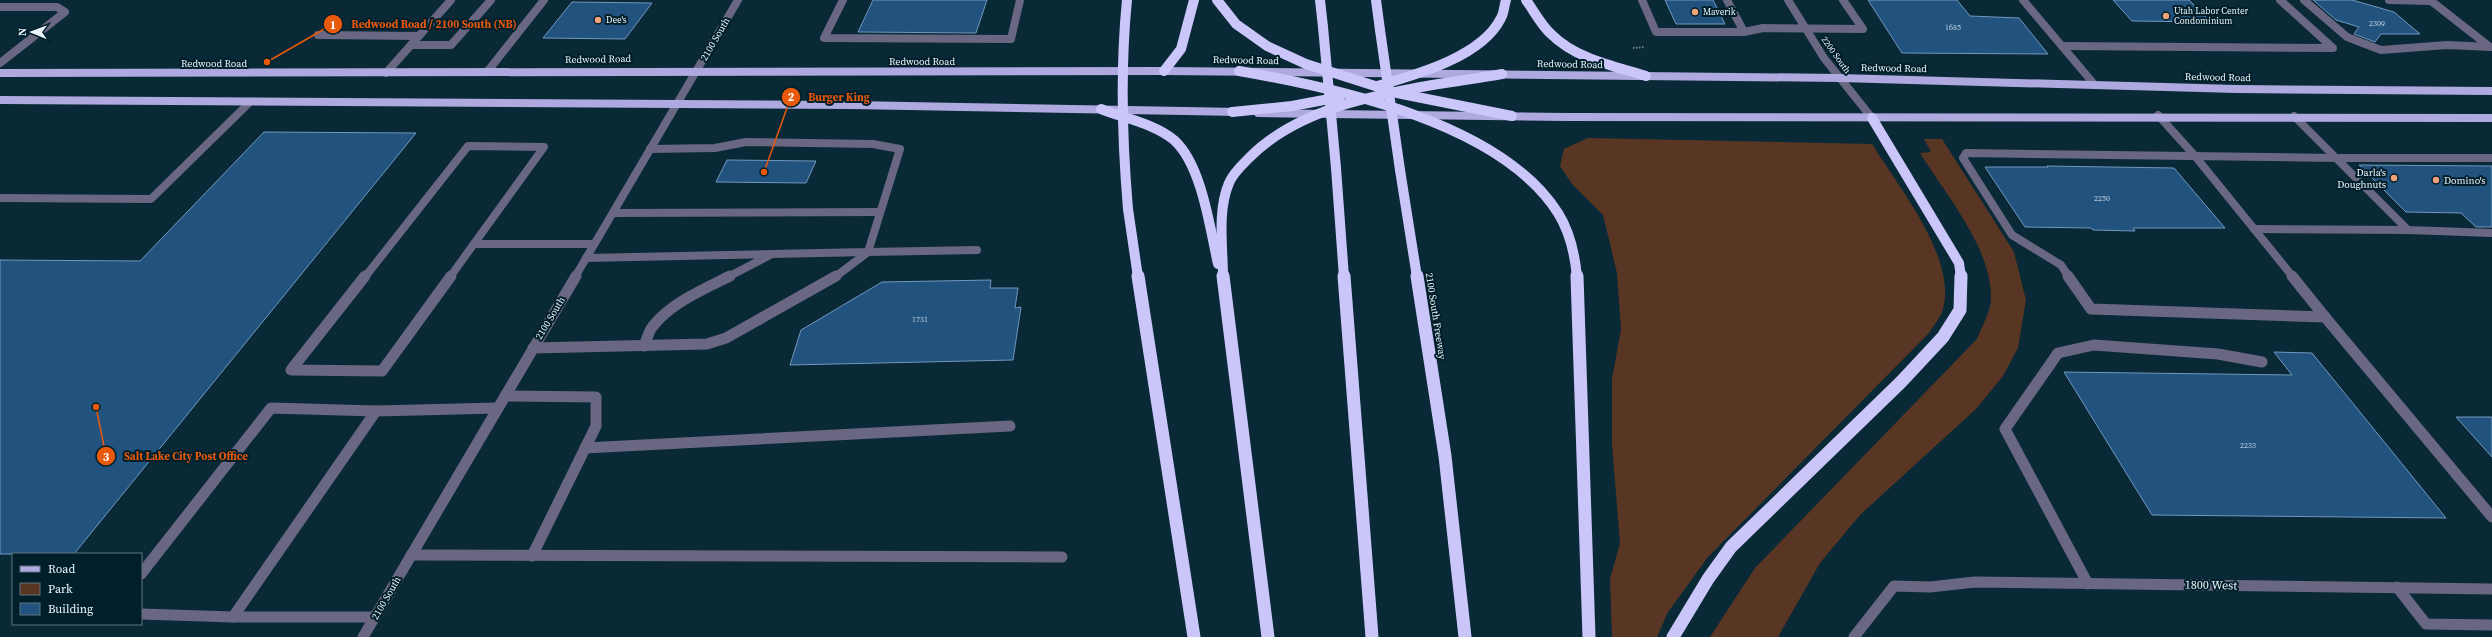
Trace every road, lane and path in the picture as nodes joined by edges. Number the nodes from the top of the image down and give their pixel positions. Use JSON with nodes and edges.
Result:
{"nodes":[{"id":1,"x":452,"y":0,"type":"edge"},
{"id":2,"x":491,"y":0,"type":"edge"},
{"id":3,"x":544,"y":0,"type":"edge"},
{"id":4,"x":738,"y":0,"type":"edge"},
{"id":5,"x":843,"y":0,"type":"edge"},
{"id":6,"x":1020,"y":0,"type":"edge"},
{"id":7,"x":1127,"y":0,"type":"edge"},
{"id":8,"x":1194,"y":0,"type":"edge"},
{"id":9,"x":1217,"y":0,"type":"edge"},
{"id":10,"x":1320,"y":0,"type":"edge"},
{"id":11,"x":1376,"y":0,"type":"edge"},
{"id":12,"x":1506,"y":0,"type":"edge"},
{"id":13,"x":1526,"y":0,"type":"edge"},
{"id":14,"x":1642,"y":0,"type":"edge"},
{"id":15,"x":1727,"y":0,"type":"edge"},
{"id":16,"x":1788,"y":0,"type":"edge"},
{"id":17,"x":1843,"y":0,"type":"edge"},
{"id":18,"x":2023,"y":0,"type":"edge"},
{"id":19,"x":2280,"y":0,"type":"edge"},
{"id":20,"x":2304,"y":0,"type":"edge"},
{"id":21,"x":2389,"y":0,"type":"edge"},
{"id":22,"x":2430,"y":1,"type":"edge"},
{"id":23,"x":0,"y":7,"type":"edge"},
{"id":24,"x":1806,"y":30,"type":"junction"},
{"id":25,"x":1744,"y":32,"type":"junction"},
{"id":26,"x":318,"y":35,"type":"dead end"},
{"id":27,"x":419,"y":36,"type":"junction"},
{"id":28,"x":411,"y":45,"type":"junction"},
{"id":29,"x":2062,"y":46,"type":"junction"},
{"id":30,"x":2491,"y":47,"type":"edge"},
{"id":31,"x":0,"y":63,"type":"edge"},
{"id":32,"x":697,"y":70,"type":"junction"},
{"id":33,"x":1164,"y":71,"type":"junction"},
{"id":34,"x":1239,"y":71,"type":"junction"},
{"id":35,"x":487,"y":72,"type":"junction"},
{"id":36,"x":1327,"y":72,"type":"junction"},
{"id":37,"x":0,"y":73,"type":"edge"},
{"id":38,"x":386,"y":73,"type":"junction"},
{"id":39,"x":1416,"y":74,"type":"junction"},
{"id":40,"x":1502,"y":74,"type":"junction"},
{"id":41,"x":1646,"y":76,"type":"junction"},
{"id":42,"x":1840,"y":78,"type":"junction"},
{"id":43,"x":2094,"y":84,"type":"junction"},
{"id":44,"x":1375,"y":87,"type":"junction"},
{"id":45,"x":2492,"y":91,"type":"edge"},
{"id":46,"x":1396,"y":93,"type":"junction"},
{"id":47,"x":1351,"y":94,"type":"junction"},
{"id":48,"x":1367,"y":99,"type":"junction"},
{"id":49,"x":0,"y":100,"type":"edge"},
{"id":50,"x":250,"y":102,"type":"junction"},
{"id":51,"x":677,"y":104,"type":"junction"},
{"id":52,"x":1101,"y":109,"type":"junction"},
{"id":53,"x":1232,"y":112,"type":"junction"},
{"id":54,"x":1318,"y":114,"type":"junction"},
{"id":55,"x":1412,"y":115,"type":"junction"},
{"id":56,"x":2158,"y":115,"type":"junction"},
{"id":57,"x":1512,"y":116,"type":"junction"},
{"id":58,"x":2294,"y":116,"type":"junction"},
{"id":59,"x":1872,"y":118,"type":"junction"},
{"id":60,"x":2492,"y":118,"type":"edge"},
{"id":61,"x":650,"y":149,"type":"junction"},
{"id":62,"x":2195,"y":156,"type":"junction"},
{"id":63,"x":2336,"y":158,"type":"junction"},
{"id":64,"x":2492,"y":158,"type":"edge"},
{"id":65,"x":0,"y":198,"type":"edge"},
{"id":66,"x":880,"y":212,"type":"junction"},
{"id":67,"x":613,"y":213,"type":"junction"},
{"id":68,"x":2254,"y":229,"type":"junction"},
{"id":69,"x":2408,"y":230,"type":"junction"},
{"id":70,"x":2492,"y":233,"type":"edge"},
{"id":71,"x":474,"y":244,"type":"junction"},
{"id":72,"x":594,"y":244,"type":"junction"},
{"id":73,"x":977,"y":250,"type":"dead end"},
{"id":74,"x":868,"y":252,"type":"junction"},
{"id":75,"x":772,"y":254,"type":"junction"},
{"id":76,"x":586,"y":258,"type":"junction"},
{"id":77,"x":1223,"y":283,"type":"junction"},
{"id":78,"x":2325,"y":317,"type":"junction"},
{"id":79,"x":644,"y":346,"type":"junction"},
{"id":80,"x":533,"y":348,"type":"junction"},
{"id":81,"x":2262,"y":362,"type":"dead end"},
{"id":82,"x":505,"y":396,"type":"junction"},
{"id":83,"x":498,"y":408,"type":"junction"},
{"id":84,"x":376,"y":411,"type":"junction"},
{"id":85,"x":1010,"y":426,"type":"dead end"},
{"id":86,"x":585,"y":448,"type":"junction"},
{"id":87,"x":2492,"y":517,"type":"edge"},
{"id":88,"x":412,"y":554,"type":"junction"},
{"id":89,"x":532,"y":556,"type":"junction"},
{"id":90,"x":1062,"y":557,"type":"dead end"},
{"id":91,"x":142,"y":573,"type":"edge"},
{"id":92,"x":2088,"y":584,"type":"junction"},
{"id":93,"x":2397,"y":587,"type":"junction"},
{"id":94,"x":2492,"y":589,"type":"edge"},
{"id":95,"x":142,"y":614,"type":"edge"},
{"id":96,"x":232,"y":617,"type":"junction"},
{"id":97,"x":375,"y":617,"type":"junction"},
{"id":98,"x":2492,"y":625,"type":"edge"},
{"id":99,"x":363,"y":637,"type":"edge"},
{"id":100,"x":1194,"y":637,"type":"edge"},
{"id":101,"x":1268,"y":637,"type":"edge"},
{"id":102,"x":1372,"y":637,"type":"edge"},
{"id":103,"x":1465,"y":637,"type":"edge"},
{"id":104,"x":1589,"y":637,"type":"edge"},
{"id":105,"x":1673,"y":637,"type":"edge"},
{"id":106,"x":1854,"y":637,"type":"edge"}],
"edges":[{"from":1,"to":27,"type":"street"},
{"from":2,"to":28,"type":"street"},
{"from":3,"to":35,"type":"street"},
{"from":4,"to":32,"type":"street","name":"2100 South"},
{"from":5,"to":6,"type":"street"},
{"from":7,"to":100,"type":"highway","bridge":true},
{"from":8,"to":33,"type":"highway"},
{"from":9,"to":36,"type":"highway"},
{"from":10,"to":102,"type":"highway","bridge":true},
{"from":11,"to":103,"type":"highway","name":"2100 South Freeway","bridge":true},
{"from":12,"to":39,"type":"highway"},
{"from":13,"to":41,"type":"highway"},
{"from":14,"to":25,"type":"street"},
{"from":15,"to":25,"type":"street"},
{"from":16,"to":24,"type":"street","name":"2200 South"},
{"from":17,"to":24,"type":"street"},
{"from":18,"to":29,"type":"street"},
{"from":19,"to":29,"type":"street"},
{"from":20,"to":30,"type":"street"},
{"from":21,"to":22,"type":"street"},
{"from":22,"to":30,"type":"street"},
{"from":23,"to":31,"type":"street"},
{"from":24,"to":25,"type":"street"},
{"from":24,"to":42,"type":"street","name":"2200 South"},
{"from":26,"to":27,"type":"street"},
{"from":27,"to":28,"type":"street"},
{"from":28,"to":38,"type":"street"},
{"from":29,"to":43,"type":"street"},
{"from":32,"to":33,"type":"main road","name":"Redwood Road"},
{"from":32,"to":35,"type":"main road","name":"Redwood Road"},
{"from":32,"to":51,"type":"street","name":"2100 South"},
{"from":33,"to":34,"type":"main road","name":"Redwood Road"},
{"from":34,"to":36,"type":"main road","name":"Redwood Road"},
{"from":34,"to":47,"type":"highway"},
{"from":35,"to":38,"type":"main road","name":"Redwood Road"},
{"from":36,"to":39,"type":"main road","name":"Redwood Road"},
{"from":36,"to":44,"type":"highway"},
{"from":37,"to":38,"type":"main road","name":"Redwood Road"},
{"from":39,"to":40,"type":"main road","name":"Redwood Road"},
{"from":39,"to":44,"type":"highway"},
{"from":40,"to":41,"type":"main road","name":"Redwood Road"},
{"from":40,"to":46,"type":"highway"},
{"from":41,"to":42,"type":"main road","name":"Redwood Road"},
{"from":42,"to":43,"type":"main road","name":"Redwood Road"},
{"from":42,"to":59,"type":"street","name":"2200 South"},
{"from":43,"to":45,"type":"main road","name":"Redwood Road"},
{"from":44,"to":46,"type":"highway"},
{"from":44,"to":47,"type":"highway"},
{"from":46,"to":48,"type":"highway"},
{"from":46,"to":57,"type":"highway"},
{"from":47,"to":48,"type":"highway"},
{"from":47,"to":53,"type":"highway"},
{"from":48,"to":54,"type":"highway"},
{"from":48,"to":55,"type":"highway"},
{"from":49,"to":50,"type":"main road"},
{"from":50,"to":51,"type":"main road"},
{"from":50,"to":65,"type":"street"},
{"from":51,"to":52,"type":"main road"},
{"from":51,"to":61,"type":"street","name":"2100 South"},
{"from":52,"to":53,"type":"main road"},
{"from":52,"to":77,"type":"highway"},
{"from":53,"to":54,"type":"main road"},
{"from":54,"to":55,"type":"main road"},
{"from":54,"to":77,"type":"highway"},
{"from":55,"to":57,"type":"main road"},
{"from":55,"to":104,"type":"highway"},
{"from":56,"to":58,"type":"main road"},
{"from":56,"to":59,"type":"main road"},
{"from":56,"to":62,"type":"street"},
{"from":57,"to":59,"type":"main road"},
{"from":58,"to":60,"type":"main road"},
{"from":58,"to":63,"type":"street"},
{"from":59,"to":105,"type":"highway"},
{"from":61,"to":66,"type":"street"},
{"from":61,"to":67,"type":"street","name":"2100 South"},
{"from":62,"to":63,"type":"street"},
{"from":62,"to":68,"type":"street"},
{"from":62,"to":78,"type":"street"},
{"from":63,"to":64,"type":"street"},
{"from":63,"to":69,"type":"street"},
{"from":66,"to":67,"type":"street"},
{"from":66,"to":74,"type":"street"},
{"from":67,"to":72,"type":"street","name":"2100 South"},
{"from":68,"to":69,"type":"street"},
{"from":68,"to":78,"type":"street"},
{"from":69,"to":70,"type":"street"},
{"from":71,"to":71,"type":"street"},
{"from":71,"to":72,"type":"street"},
{"from":72,"to":76,"type":"street","name":"2100 South"},
{"from":73,"to":74,"type":"street"},
{"from":74,"to":75,"type":"street"},
{"from":74,"to":79,"type":"street"},
{"from":75,"to":76,"type":"street"},
{"from":75,"to":79,"type":"street"},
{"from":76,"to":80,"type":"street","name":"2100 South"},
{"from":77,"to":101,"type":"highway"},
{"from":78,"to":87,"type":"street"},
{"from":79,"to":80,"type":"street"},
{"from":80,"to":82,"type":"street","name":"2100 South"},
{"from":81,"to":92,"type":"street"},
{"from":82,"to":83,"type":"street","name":"2100 South"},
{"from":82,"to":86,"type":"street"},
{"from":83,"to":84,"type":"street"},
{"from":83,"to":88,"type":"street","name":"2100 South"},
{"from":84,"to":91,"type":"street"},
{"from":84,"to":96,"type":"street"},
{"from":85,"to":86,"type":"street"},
{"from":86,"to":89,"type":"street"},
{"from":88,"to":89,"type":"street"},
{"from":88,"to":97,"type":"street","name":"2100 South"},
{"from":89,"to":90,"type":"street"},
{"from":92,"to":93,"type":"street","name":"1800 West"},
{"from":92,"to":106,"type":"street","name":"1800 West"},
{"from":93,"to":94,"type":"street","name":"1800 West"},
{"from":93,"to":98,"type":"street"},
{"from":95,"to":96,"type":"street"},
{"from":96,"to":97,"type":"street"},
{"from":97,"to":99,"type":"street","name":"2100 South"}]}
